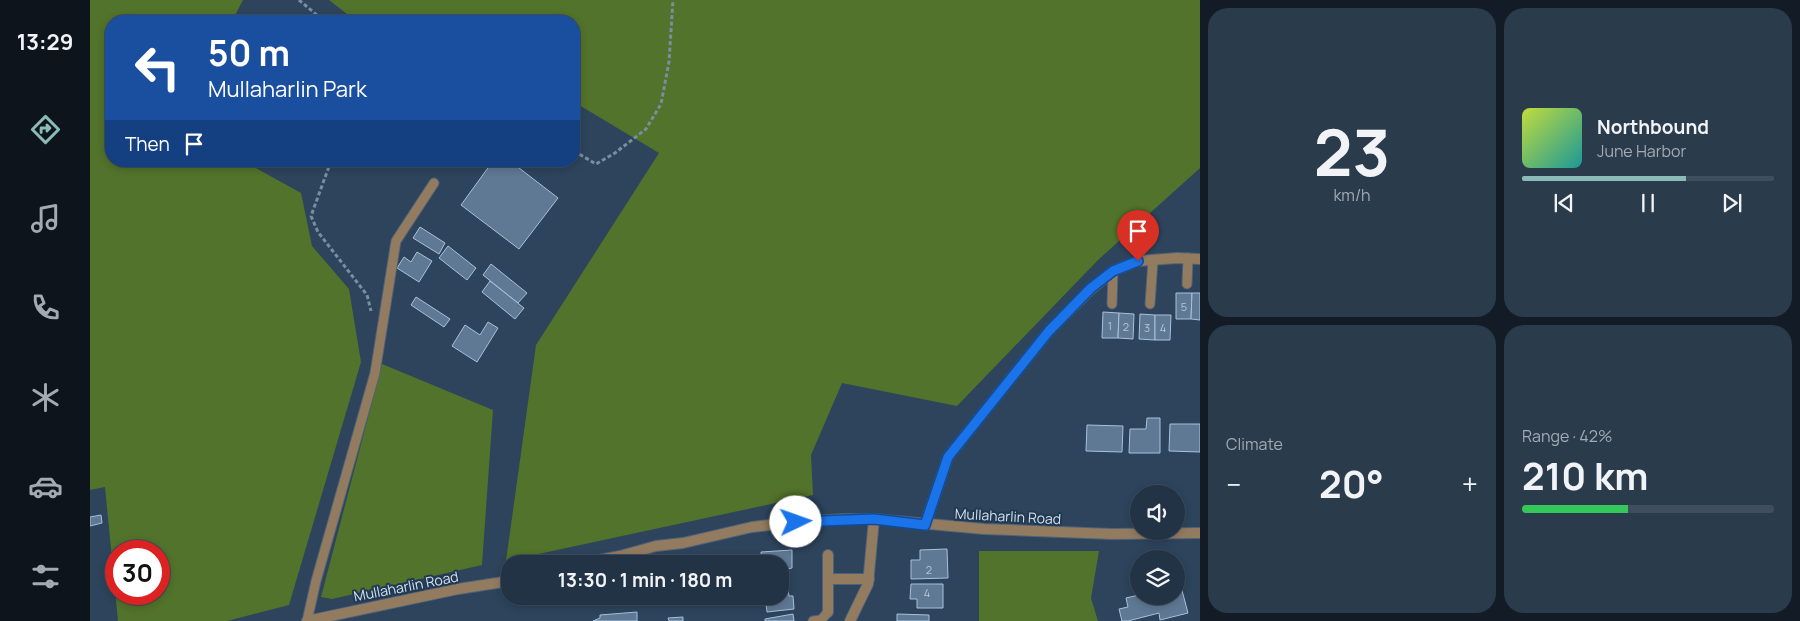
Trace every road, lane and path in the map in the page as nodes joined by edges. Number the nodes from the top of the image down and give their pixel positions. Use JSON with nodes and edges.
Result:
{"nodes":[{"id":1,"x":299,"y":0,"type":"edge"},
{"id":2,"x":673,"y":0,"type":"edge"},
{"id":3,"x":317,"y":15,"type":"edge"},
{"id":4,"x":580,"y":155,"type":"edge"},
{"id":5,"x":329,"y":167,"type":"edge"},
{"id":6,"x":434,"y":183,"type":"dead end"},
{"id":7,"x":1188,"y":258,"type":"junction"},
{"id":8,"x":1200,"y":259,"type":"edge"},
{"id":9,"x":1154,"y":260,"type":"junction"},
{"id":10,"x":1113,"y":271,"type":"junction"},
{"id":11,"x":1187,"y":284,"type":"dead end"},
{"id":12,"x":1112,"y":304,"type":"dead end"},
{"id":13,"x":1150,"y":304,"type":"dead end"},
{"id":14,"x":371,"y":313,"type":"dead end"},
{"id":15,"x":874,"y":519,"type":"junction"},
{"id":16,"x":925,"y":525,"type":"junction"},
{"id":17,"x":1200,"y":533,"type":"edge"},
{"id":18,"x":624,"y":555,"type":"edge"},
{"id":19,"x":828,"y":555,"type":"dead end"},
{"id":20,"x":828,"y":579,"type":"junction"},
{"id":21,"x":869,"y":579,"type":"junction"},
{"id":22,"x":501,"y":582,"type":"edge"},
{"id":23,"x":828,"y":612,"type":"joint"},
{"id":24,"x":307,"y":621,"type":"edge"},
{"id":25,"x":813,"y":621,"type":"edge"},
{"id":26,"x":850,"y":621,"type":"edge"}],
"edges":[{"from":1,"to":3,"type":"path"},
{"from":2,"to":4,"type":"path"},
{"from":5,"to":14,"type":"path"},
{"from":6,"to":24,"type":"lane"},
{"from":7,"to":8,"type":"street"},
{"from":7,"to":9,"type":"street"},
{"from":7,"to":11,"type":"lane"},
{"from":9,"to":10,"type":"street"},
{"from":9,"to":13,"type":"lane"},
{"from":10,"to":12,"type":"lane"},
{"from":10,"to":16,"type":"street"},
{"from":15,"to":16,"type":"street","name":"Mullaharlin Road"},
{"from":15,"to":18,"type":"street","name":"Mullaharlin Road"},
{"from":15,"to":21,"type":"street"},
{"from":16,"to":17,"type":"street","name":"Mullaharlin Road"},
{"from":19,"to":20,"type":"street"},
{"from":20,"to":21,"type":"street"},
{"from":20,"to":23,"type":"street"},
{"from":21,"to":26,"type":"street"},
{"from":22,"to":24,"type":"street","name":"Mullaharlin Road"},
{"from":23,"to":25,"type":"lane"}]}
